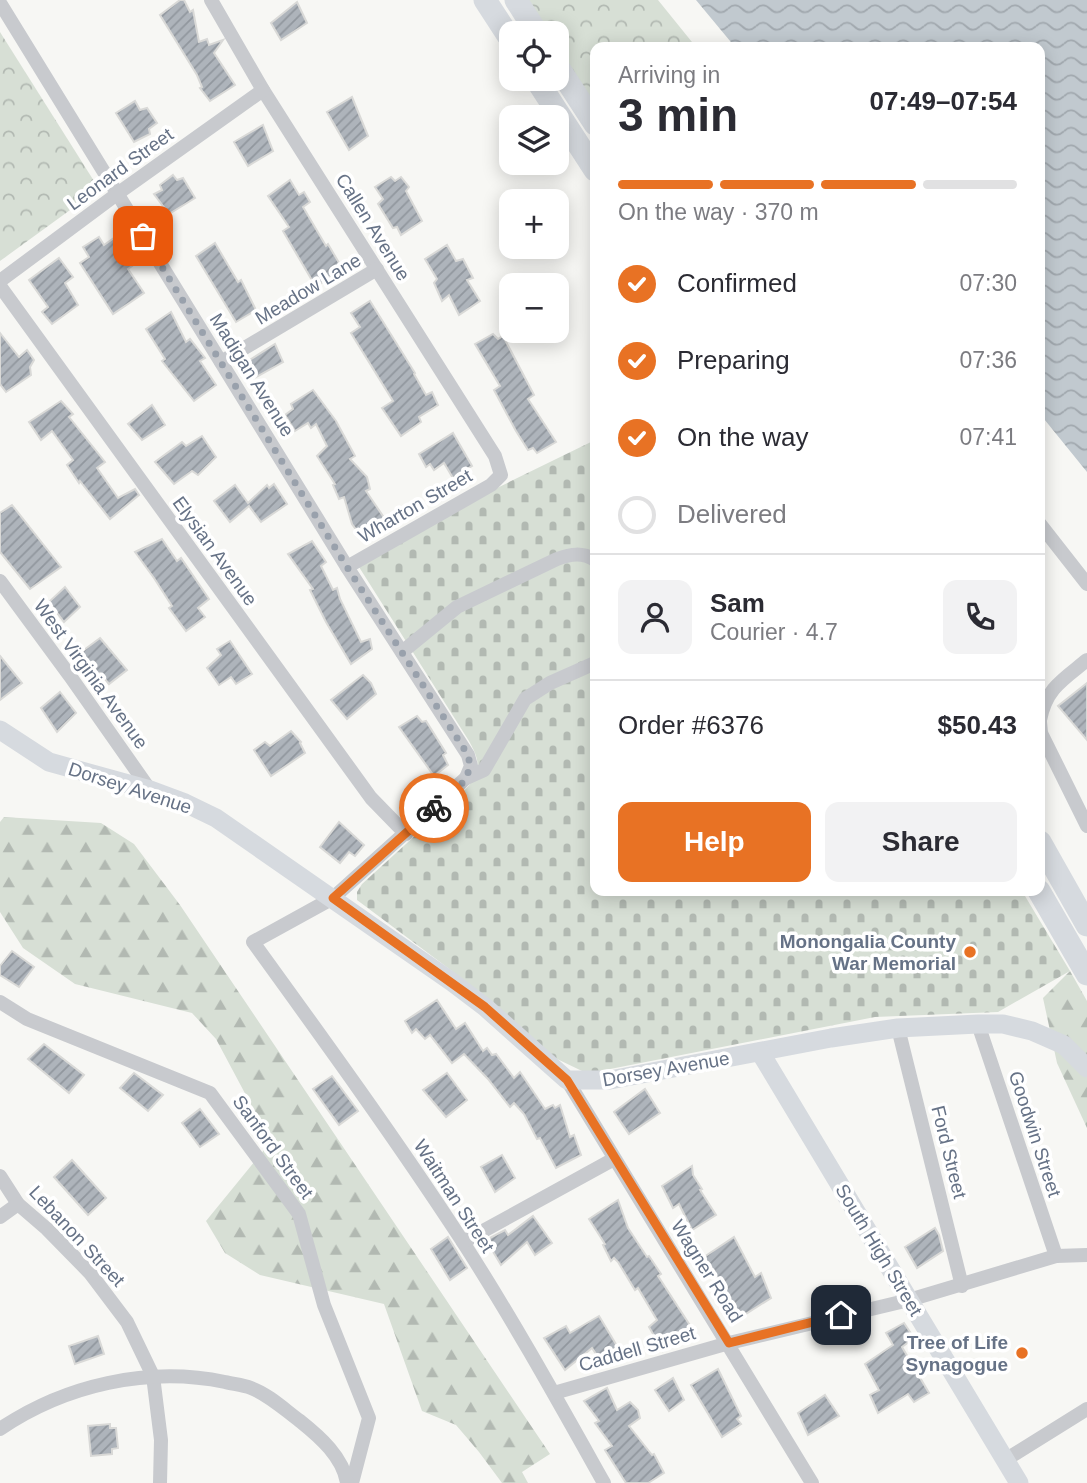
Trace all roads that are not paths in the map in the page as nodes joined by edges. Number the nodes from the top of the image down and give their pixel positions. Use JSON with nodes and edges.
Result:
{"nodes":[{"id":1,"x":211,"y":0,"type":"edge"},
{"id":2,"x":485,"y":0,"type":"edge"},
{"id":3,"x":516,"y":0,"type":"edge"},
{"id":4,"x":0,"y":3,"type":"edge"},
{"id":5,"x":529,"y":21,"type":"edge"},
{"id":6,"x":499,"y":22,"type":"edge"},
{"id":7,"x":569,"y":84,"type":"edge"},
{"id":8,"x":263,"y":90,"type":"junction"},
{"id":9,"x":544,"y":91,"type":"edge"},
{"id":10,"x":590,"y":116,"type":"edge"},
{"id":11,"x":590,"y":162,"type":"edge"},
{"id":12,"x":117,"y":194,"type":"junction"},
{"id":13,"x":377,"y":269,"type":"junction"},
{"id":14,"x":0,"y":283,"type":"edge"},
{"id":15,"x":221,"y":362,"type":"junction"},
{"id":16,"x":501,"y":475,"type":"joint"},
{"id":17,"x":1045,"y":530,"type":"edge"},
{"id":18,"x":590,"y":557,"type":"edge"},
{"id":19,"x":347,"y":567,"type":"junction"},
{"id":20,"x":0,"y":581,"type":"edge"},
{"id":21,"x":1087,"y":584,"type":"edge"},
{"id":22,"x":402,"y":652,"type":"junction"},
{"id":23,"x":1087,"y":660,"type":"edge"},
{"id":24,"x":590,"y":665,"type":"edge"},
{"id":25,"x":1045,"y":703,"type":"edge"},
{"id":26,"x":0,"y":730,"type":"edge"},
{"id":27,"x":1045,"y":741,"type":"edge"},
{"id":28,"x":469,"y":772,"type":"junction"},
{"id":29,"x":150,"y":790,"type":"junction"},
{"id":30,"x":1087,"y":827,"type":"edge"},
{"id":31,"x":406,"y":834,"type":"junction"},
{"id":32,"x":1045,"y":851,"type":"edge"},
{"id":33,"x":1042,"y":896,"type":"edge"},
{"id":34,"x":333,"y":898,"type":"junction"},
{"id":35,"x":1087,"y":925,"type":"edge"},
{"id":36,"x":1087,"y":974,"type":"edge"},
{"id":37,"x":0,"y":1002,"type":"edge"},
{"id":38,"x":978,"y":1024,"type":"junction"},
{"id":39,"x":898,"y":1028,"type":"junction"},
{"id":40,"x":760,"y":1052,"type":"junction"},
{"id":41,"x":1087,"y":1068,"type":"edge"},
{"id":42,"x":567,"y":1080,"type":"junction"},
{"id":43,"x":614,"y":1159,"type":"junction"},
{"id":44,"x":0,"y":1176,"type":"edge"},
{"id":45,"x":18,"y":1204,"type":"junction"},
{"id":46,"x":0,"y":1217,"type":"edge"},
{"id":47,"x":463,"y":1242,"type":"junction"},
{"id":48,"x":1087,"y":1255,"type":"edge"},
{"id":49,"x":1056,"y":1256,"type":"junction"},
{"id":50,"x":962,"y":1286,"type":"junction"},
{"id":51,"x":909,"y":1300,"type":"junction"},
{"id":52,"x":729,"y":1343,"type":"junction"},
{"id":53,"x":153,"y":1376,"type":"junction"},
{"id":54,"x":554,"y":1393,"type":"junction"},
{"id":55,"x":1087,"y":1409,"type":"edge"},
{"id":56,"x":0,"y":1429,"type":"edge"},
{"id":57,"x":1006,"y":1460,"type":"junction"},
{"id":58,"x":160,"y":1483,"type":"edge"},
{"id":59,"x":349,"y":1483,"type":"edge"},
{"id":60,"x":604,"y":1483,"type":"edge"},
{"id":61,"x":812,"y":1483,"type":"edge"},
{"id":62,"x":1019,"y":1483,"type":"edge"}],
"edges":[{"from":1,"to":8,"type":"street","name":"Callen Avenue"},
{"from":2,"to":6,"type":"main road"},
{"from":3,"to":5,"type":"main road"},
{"from":4,"to":12,"type":"street","name":"Madigan Avenue"},
{"from":7,"to":10,"type":"main road"},
{"from":8,"to":12,"type":"street","name":"Leonard Street"},
{"from":8,"to":13,"type":"street","name":"Callen Avenue"},
{"from":9,"to":11,"type":"main road"},
{"from":12,"to":14,"type":"street","name":"Leonard Street"},
{"from":12,"to":15,"type":"street","name":"Madigan Avenue"},
{"from":13,"to":15,"type":"street","name":"Meadow Lane"},
{"from":13,"to":16,"type":"street","name":"Callen Avenue"},
{"from":14,"to":31,"type":"street","name":"Elysian Avenue"},
{"from":15,"to":19,"type":"street","name":"Madigan Avenue"},
{"from":16,"to":19,"type":"street","name":"Wharton Street"},
{"from":17,"to":21,"type":"street"},
{"from":18,"to":22,"type":"street"},
{"from":19,"to":22,"type":"street","name":"Madigan Avenue"},
{"from":20,"to":29,"type":"street","name":"West Virginia Avenue"},
{"from":22,"to":28,"type":"street","name":"Madigan Avenue"},
{"from":23,"to":25,"type":"street"},
{"from":24,"to":28,"type":"street"},
{"from":26,"to":29,"type":"street","name":"Dorsey Avenue"},
{"from":27,"to":30,"type":"street"},
{"from":28,"to":31,"type":"street"},
{"from":29,"to":34,"type":"street","name":"Dorsey Avenue"},
{"from":31,"to":34,"type":"street"},
{"from":32,"to":35,"type":"main road"},
{"from":33,"to":36,"type":"main road"},
{"from":34,"to":42,"type":"street","name":"Dorsey Avenue"},
{"from":34,"to":47,"type":"street","name":"Waitman Street"},
{"from":37,"to":59,"type":"street","name":"Sanford Street"},
{"from":38,"to":39,"type":"street","name":"Dorsey Avenue"},
{"from":38,"to":41,"type":"street","name":"Dorsey Avenue"},
{"from":38,"to":49,"type":"street","name":"Goodwin Street"},
{"from":39,"to":40,"type":"street","name":"Dorsey Avenue"},
{"from":39,"to":50,"type":"street","name":"Ford Street"},
{"from":40,"to":42,"type":"street","name":"Dorsey Avenue"},
{"from":40,"to":51,"type":"street","name":"South High Street"},
{"from":42,"to":43,"type":"street","name":"Wagner Road"},
{"from":43,"to":47,"type":"street"},
{"from":43,"to":52,"type":"street","name":"Wagner Road"},
{"from":44,"to":45,"type":"street","name":"Lebanon Street"},
{"from":45,"to":46,"type":"street"},
{"from":45,"to":53,"type":"street","name":"Lebanon Street"},
{"from":47,"to":54,"type":"street","name":"Waitman Street"},
{"from":48,"to":49,"type":"street","name":"Caddell Street"},
{"from":49,"to":50,"type":"street","name":"Caddell Street"},
{"from":50,"to":51,"type":"street","name":"Caddell Street"},
{"from":51,"to":52,"type":"street","name":"Caddell Street"},
{"from":51,"to":57,"type":"street","name":"South High Street"},
{"from":52,"to":54,"type":"street","name":"Caddell Street"},
{"from":52,"to":61,"type":"street","name":"Wagner Road"},
{"from":53,"to":56,"type":"street"},
{"from":53,"to":58,"type":"street","name":"Lebanon Street"},
{"from":53,"to":59,"type":"street"},
{"from":54,"to":60,"type":"street","name":"Waitman Street"},
{"from":55,"to":57,"type":"street"},
{"from":57,"to":62,"type":"street","name":"South High Street"}]}
